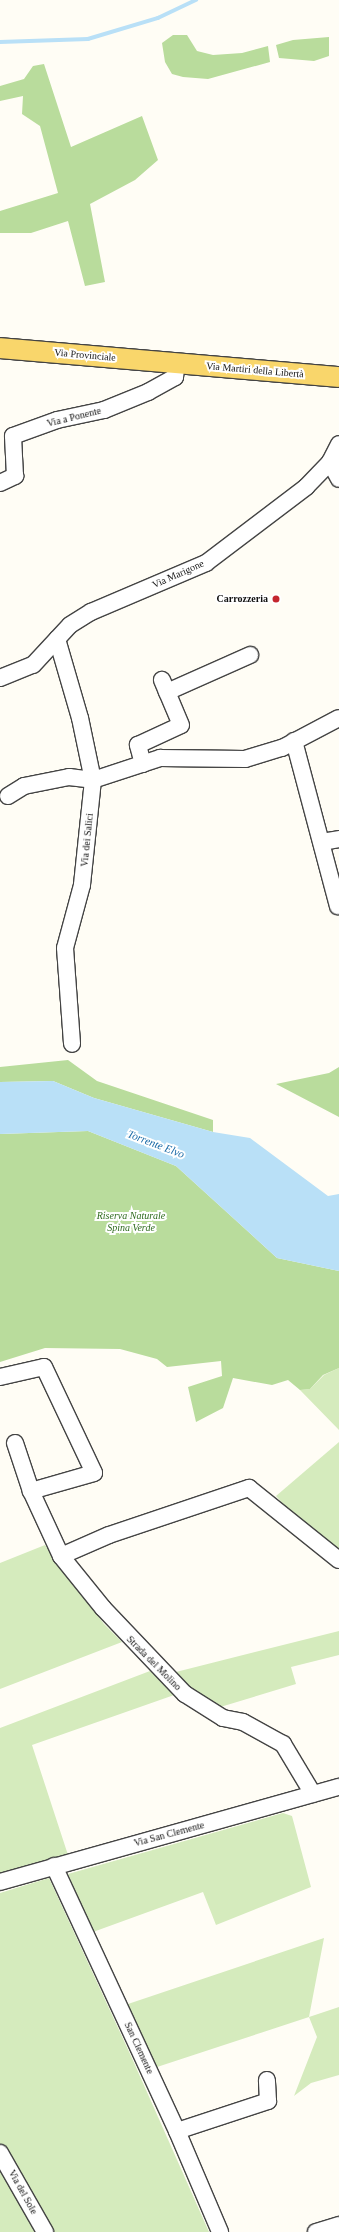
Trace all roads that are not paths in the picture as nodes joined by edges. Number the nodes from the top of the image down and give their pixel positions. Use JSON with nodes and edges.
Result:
{"nodes":[{"id":1,"x":0,"y":348,"type":"edge"},
{"id":2,"x":174,"y":363,"type":"junction"},
{"id":3,"x":339,"y":377,"type":"edge"},
{"id":4,"x":339,"y":444,"type":"edge"},
{"id":5,"x":330,"y":462,"type":"junction"},
{"id":6,"x":339,"y":480,"type":"edge"},
{"id":7,"x":0,"y":483,"type":"edge"},
{"id":8,"x":57,"y":639,"type":"junction"},
{"id":9,"x":250,"y":655,"type":"dead end"},
{"id":10,"x":0,"y":678,"type":"edge"},
{"id":11,"x":339,"y":718,"type":"edge"},
{"id":12,"x":294,"y":741,"type":"junction"},
{"id":13,"x":143,"y":764,"type":"junction"},
{"id":14,"x":93,"y":780,"type":"junction"},
{"id":15,"x":8,"y":796,"type":"dead end"},
{"id":16,"x":339,"y":839,"type":"edge"},
{"id":17,"x":322,"y":842,"type":"junction"},
{"id":18,"x":338,"y":906,"type":"edge"},
{"id":19,"x":72,"y":1044,"type":"dead end"},
{"id":20,"x":0,"y":1377,"type":"edge"},
{"id":21,"x":15,"y":1443,"type":"dead end"},
{"id":22,"x":31,"y":1491,"type":"junction"},
{"id":23,"x":61,"y":1556,"type":"junction"},
{"id":24,"x":339,"y":1560,"type":"edge"},
{"id":25,"x":339,"y":1787,"type":"edge"},
{"id":26,"x":313,"y":1794,"type":"junction"},
{"id":27,"x":54,"y":1866,"type":"junction"},
{"id":28,"x":0,"y":1882,"type":"edge"},
{"id":29,"x":267,"y":2080,"type":"dead end"},
{"id":30,"x":177,"y":2131,"type":"junction"},
{"id":31,"x":0,"y":2153,"type":"edge"},
{"id":32,"x":339,"y":2226,"type":"edge"},
{"id":33,"x":45,"y":2232,"type":"edge"},
{"id":34,"x":220,"y":2232,"type":"edge"},
{"id":35,"x":316,"y":2232,"type":"edge"}],
"edges":[{"from":1,"to":2,"type":"main road","name":"Via Provinciale"},
{"from":2,"to":3,"type":"main road","name":"Via Martiri della Libertà"},
{"from":2,"to":7,"type":"street","name":"Via a Ponente"},
{"from":4,"to":5,"type":"street","name":"Via Marigone"},
{"from":5,"to":6,"type":"street"},
{"from":5,"to":8,"type":"street","name":"Via Marigone"},
{"from":8,"to":10,"type":"street","name":"Via Marigone"},
{"from":8,"to":14,"type":"street","name":"Via dei Salici"},
{"from":9,"to":13,"type":"street"},
{"from":11,"to":12,"type":"street"},
{"from":12,"to":13,"type":"street"},
{"from":12,"to":17,"type":"street"},
{"from":13,"to":14,"type":"street"},
{"from":14,"to":15,"type":"street"},
{"from":14,"to":19,"type":"street","name":"Via dei Salici"},
{"from":16,"to":17,"type":"street"},
{"from":17,"to":18,"type":"street"},
{"from":20,"to":22,"type":"street"},
{"from":21,"to":22,"type":"street","name":"Strada del Molino"},
{"from":22,"to":23,"type":"street","name":"Strada del Molino"},
{"from":23,"to":24,"type":"street"},
{"from":23,"to":26,"type":"street","name":"Strada del Molino"},
{"from":25,"to":26,"type":"street","name":"Via San Clemente"},
{"from":26,"to":27,"type":"street","name":"Via San Clemente"},
{"from":27,"to":28,"type":"street","name":"Via San Clemente"},
{"from":27,"to":30,"type":"street","name":"San Clemente"},
{"from":29,"to":30,"type":"street"},
{"from":30,"to":34,"type":"street","name":"San Clemente"},
{"from":31,"to":33,"type":"street","name":"Via del Sole"},
{"from":32,"to":35,"type":"street"}]}
